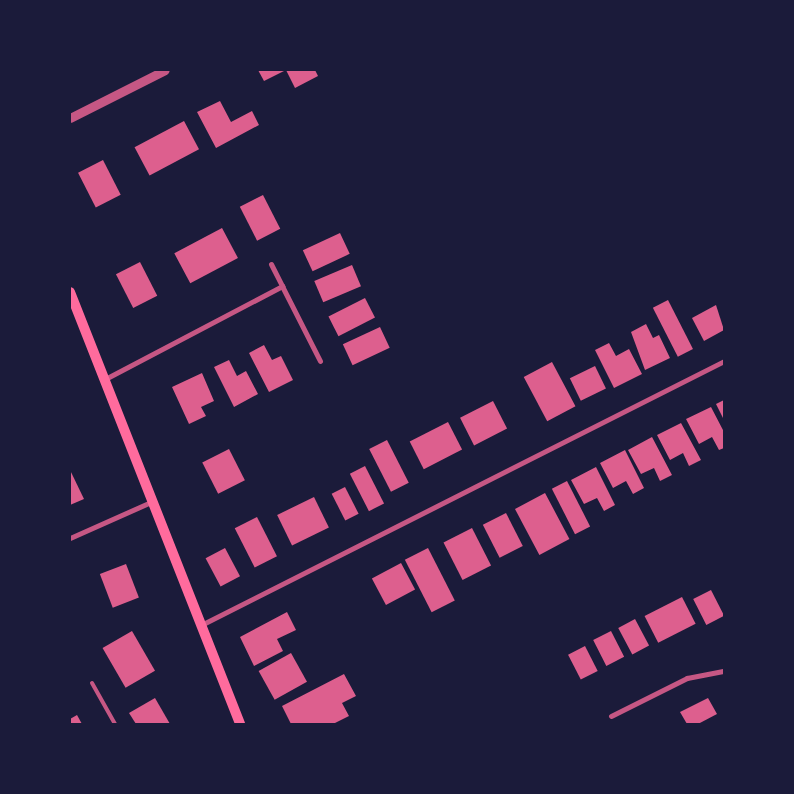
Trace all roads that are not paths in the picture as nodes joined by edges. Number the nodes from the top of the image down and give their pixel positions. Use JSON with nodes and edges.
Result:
{"nodes":[{"id":1,"x":165,"y":70,"type":"edge"},
{"id":2,"x":70,"y":118,"type":"edge"},
{"id":3,"x":270,"y":264,"type":"dead end"},
{"id":4,"x":282,"y":286,"type":"junction"},
{"id":5,"x":70,"y":292,"type":"edge"},
{"id":6,"x":320,"y":361,"type":"dead end"},
{"id":7,"x":724,"y":361,"type":"edge"},
{"id":8,"x":107,"y":378,"type":"junction"},
{"id":9,"x":154,"y":501,"type":"junction"},
{"id":10,"x":70,"y":538,"type":"edge"},
{"id":11,"x":203,"y":624,"type":"junction"},
{"id":12,"x":724,"y":671,"type":"edge"},
{"id":13,"x":92,"y":683,"type":"dead end"},
{"id":14,"x":611,"y":716,"type":"dead end"},
{"id":15,"x":115,"y":724,"type":"edge"},
{"id":16,"x":240,"y":724,"type":"edge"}],
"edges":[{"from":1,"to":2,"type":"street"},
{"from":3,"to":4,"type":"street"},
{"from":4,"to":6,"type":"street"},
{"from":4,"to":8,"type":"street"},
{"from":5,"to":8,"type":"main road"},
{"from":7,"to":11,"type":"street"},
{"from":8,"to":9,"type":"main road"},
{"from":9,"to":10,"type":"street"},
{"from":9,"to":11,"type":"main road"},
{"from":11,"to":16,"type":"main road"},
{"from":12,"to":14,"type":"street"},
{"from":13,"to":15,"type":"lane"}]}
